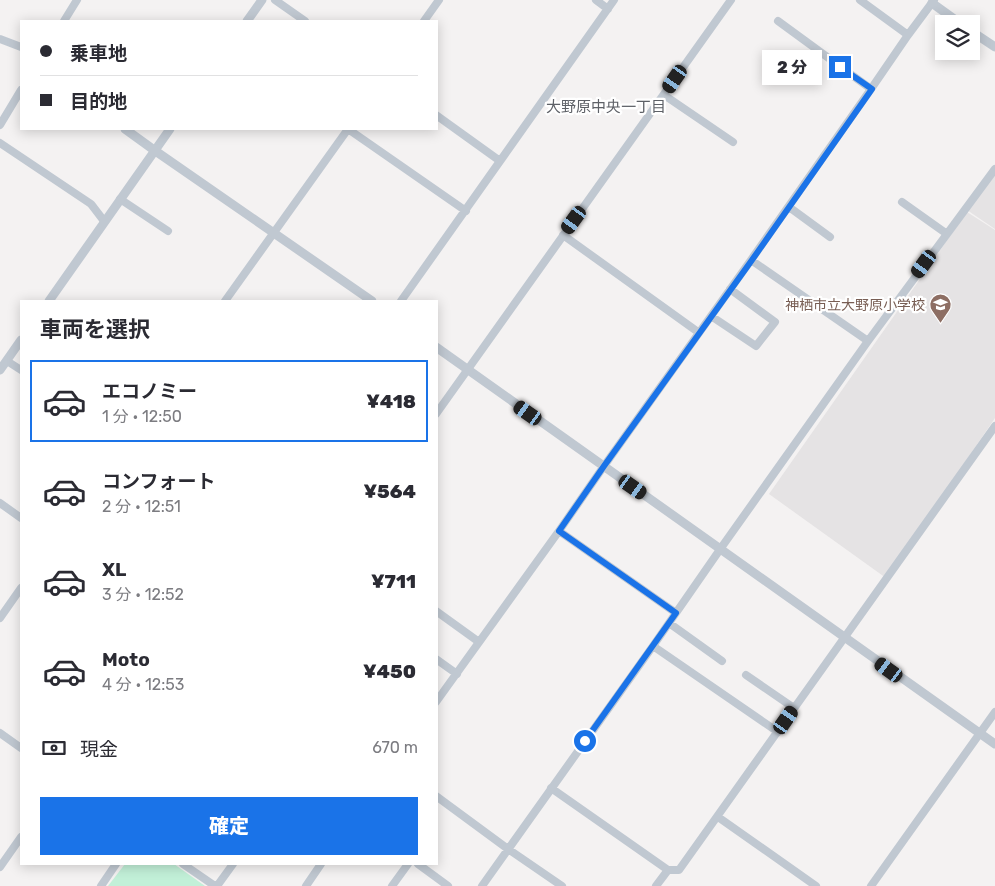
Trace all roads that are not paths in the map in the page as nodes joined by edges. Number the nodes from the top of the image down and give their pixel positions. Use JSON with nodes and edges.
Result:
{"nodes":[{"id":1,"x":77,"y":0,"type":"edge"},
{"id":2,"x":262,"y":0,"type":"edge"},
{"id":3,"x":275,"y":0,"type":"edge"},
{"id":4,"x":439,"y":0,"type":"edge"},
{"id":5,"x":596,"y":0,"type":"edge"},
{"id":6,"x":614,"y":0,"type":"edge"},
{"id":7,"x":731,"y":0,"type":"edge"},
{"id":8,"x":860,"y":0,"type":"edge"},
{"id":9,"x":931,"y":1,"type":"edge"},
{"id":10,"x":608,"y":9,"type":"junction"},
{"id":11,"x":949,"y":15,"type":"edge"},
{"id":12,"x":65,"y":20,"type":"edge"},
{"id":13,"x":248,"y":20,"type":"edge"},
{"id":14,"x":304,"y":20,"type":"edge"},
{"id":15,"x":425,"y":20,"type":"edge"},
{"id":16,"x":778,"y":21,"type":"dead end"},
{"id":17,"x":908,"y":35,"type":"junction"},
{"id":18,"x":980,"y":37,"type":"edge"},
{"id":19,"x":0,"y":39,"type":"edge"},
{"id":20,"x":20,"y":47,"type":"edge"},
{"id":21,"x":995,"y":48,"type":"edge"},
{"id":22,"x":872,"y":89,"type":"junction"},
{"id":23,"x":20,"y":92,"type":"edge"},
{"id":24,"x":664,"y":94,"type":"junction"},
{"id":25,"x":438,"y":116,"type":"edge"},
{"id":26,"x":0,"y":124,"type":"edge"},
{"id":27,"x":125,"y":130,"type":"edge"},
{"id":28,"x":169,"y":130,"type":"edge"},
{"id":29,"x":347,"y":130,"type":"edge"},
{"id":30,"x":349,"y":130,"type":"edge"},
{"id":31,"x":733,"y":142,"type":"dead end"},
{"id":32,"x":0,"y":143,"type":"edge"},
{"id":33,"x":154,"y":150,"type":"junction"},
{"id":34,"x":500,"y":161,"type":"junction"},
{"id":35,"x":995,"y":169,"type":"edge"},
{"id":36,"x":120,"y":198,"type":"junction"},
{"id":37,"x":902,"y":202,"type":"dead end"},
{"id":38,"x":789,"y":207,"type":"junction"},
{"id":39,"x":466,"y":211,"type":"junction"},
{"id":40,"x":104,"y":221,"type":"junction"},
{"id":41,"x":168,"y":231,"type":"dead end"},
{"id":42,"x":273,"y":233,"type":"junction"},
{"id":43,"x":947,"y":234,"type":"junction"},
{"id":44,"x":563,"y":235,"type":"junction"},
{"id":45,"x":830,"y":236,"type":"dead end"},
{"id":46,"x":752,"y":260,"type":"junction"},
{"id":47,"x":730,"y":289,"type":"junction"},
{"id":48,"x":50,"y":300,"type":"edge"},
{"id":49,"x":226,"y":300,"type":"edge"},
{"id":50,"x":371,"y":300,"type":"edge"},
{"id":51,"x":402,"y":300,"type":"edge"},
{"id":52,"x":711,"y":316,"type":"junction"},
{"id":53,"x":698,"y":332,"type":"junction"},
{"id":54,"x":868,"y":341,"type":"junction"},
{"id":55,"x":20,"y":342,"type":"edge"},
{"id":56,"x":438,"y":348,"type":"edge"},
{"id":57,"x":7,"y":361,"type":"junction"},
{"id":58,"x":20,"y":369,"type":"edge"},
{"id":59,"x":0,"y":370,"type":"edge"},
{"id":60,"x":468,"y":370,"type":"junction"},
{"id":61,"x":438,"y":411,"type":"edge"},
{"id":62,"x":995,"y":426,"type":"edge"},
{"id":63,"x":604,"y":466,"type":"junction"},
{"id":64,"x":0,"y":503,"type":"edge"},
{"id":65,"x":20,"y":517,"type":"edge"},
{"id":66,"x":559,"y":531,"type":"junction"},
{"id":67,"x":720,"y":548,"type":"junction"},
{"id":68,"x":20,"y":589,"type":"edge"},
{"id":69,"x":438,"y":612,"type":"edge"},
{"id":70,"x":676,"y":613,"type":"junction"},
{"id":71,"x":0,"y":618,"type":"edge"},
{"id":72,"x":669,"y":623,"type":"junction"},
{"id":73,"x":844,"y":638,"type":"junction"},
{"id":74,"x":479,"y":642,"type":"junction"},
{"id":75,"x":653,"y":646,"type":"junction"},
{"id":76,"x":438,"y":660,"type":"edge"},
{"id":77,"x":722,"y":661,"type":"dead end"},
{"id":78,"x":457,"y":674,"type":"junction"},
{"id":79,"x":746,"y":675,"type":"dead end"},
{"id":80,"x":440,"y":690,"type":"edge"},
{"id":81,"x":794,"y":708,"type":"junction"},
{"id":82,"x":995,"y":712,"type":"edge"},
{"id":83,"x":778,"y":732,"type":"junction"},
{"id":84,"x":0,"y":733,"type":"edge"},
{"id":85,"x":980,"y":734,"type":"junction"},
{"id":86,"x":995,"y":744,"type":"edge"},
{"id":87,"x":20,"y":747,"type":"edge"},
{"id":88,"x":551,"y":788,"type":"junction"},
{"id":89,"x":438,"y":797,"type":"edge"},
{"id":90,"x":718,"y":817,"type":"junction"},
{"id":91,"x":20,"y":837,"type":"edge"},
{"id":92,"x":508,"y":849,"type":"junction"},
{"id":93,"x":115,"y":865,"type":"edge"},
{"id":94,"x":185,"y":865,"type":"edge"},
{"id":95,"x":232,"y":865,"type":"edge"},
{"id":96,"x":320,"y":865,"type":"edge"},
{"id":97,"x":407,"y":865,"type":"edge"},
{"id":98,"x":419,"y":865,"type":"edge"},
{"id":99,"x":0,"y":867,"type":"edge"},
{"id":100,"x":668,"y":870,"type":"junction"},
{"id":101,"x":484,"y":885,"type":"edge"},
{"id":102,"x":100,"y":886,"type":"edge"},
{"id":103,"x":216,"y":886,"type":"edge"},
{"id":104,"x":306,"y":886,"type":"edge"},
{"id":105,"x":392,"y":886,"type":"edge"},
{"id":106,"x":448,"y":886,"type":"edge"},
{"id":107,"x":562,"y":886,"type":"edge"},
{"id":108,"x":656,"y":886,"type":"edge"},
{"id":109,"x":816,"y":886,"type":"edge"},
{"id":110,"x":871,"y":886,"type":"edge"}],
"edges":[{"from":1,"to":12,"type":"street"},
{"from":2,"to":13,"type":"street"},
{"from":3,"to":14,"type":"street"},
{"from":4,"to":15,"type":"street"},
{"from":5,"to":10,"type":"street"},
{"from":6,"to":10,"type":"street"},
{"from":7,"to":24,"type":"street"},
{"from":8,"to":17,"type":"street"},
{"from":9,"to":11,"type":"street"},
{"from":9,"to":17,"type":"street"},
{"from":10,"to":34,"type":"street"},
{"from":16,"to":22,"type":"street"},
{"from":17,"to":22,"type":"street"},
{"from":18,"to":21,"type":"street"},
{"from":19,"to":20,"type":"street"},
{"from":22,"to":38,"type":"street"},
{"from":23,"to":26,"type":"street"},
{"from":24,"to":31,"type":"street"},
{"from":24,"to":44,"type":"street"},
{"from":25,"to":34,"type":"street"},
{"from":27,"to":33,"type":"street"},
{"from":28,"to":33,"type":"street"},
{"from":29,"to":42,"type":"street"},
{"from":30,"to":39,"type":"street"},
{"from":32,"to":40,"type":"street"},
{"from":33,"to":36,"type":"street"},
{"from":33,"to":42,"type":"street"},
{"from":34,"to":39,"type":"street"},
{"from":35,"to":43,"type":"street"},
{"from":36,"to":40,"type":"street"},
{"from":36,"to":41,"type":"street"},
{"from":37,"to":43,"type":"street"},
{"from":38,"to":45,"type":"street"},
{"from":38,"to":46,"type":"street"},
{"from":39,"to":51,"type":"street"},
{"from":40,"to":48,"type":"street"},
{"from":42,"to":49,"type":"street"},
{"from":42,"to":50,"type":"street"},
{"from":43,"to":54,"type":"street"},
{"from":44,"to":53,"type":"street"},
{"from":44,"to":60,"type":"street"},
{"from":46,"to":47,"type":"street"},
{"from":46,"to":54,"type":"street"},
{"from":47,"to":52,"type":"street"},
{"from":47,"to":52,"type":"street"},
{"from":52,"to":53,"type":"street"},
{"from":53,"to":63,"type":"street"},
{"from":54,"to":67,"type":"street"},
{"from":55,"to":57,"type":"street"},
{"from":56,"to":60,"type":"street"},
{"from":57,"to":58,"type":"street"},
{"from":57,"to":59,"type":"street"},
{"from":60,"to":61,"type":"street"},
{"from":60,"to":63,"type":"street"},
{"from":62,"to":73,"type":"street"},
{"from":63,"to":66,"type":"street"},
{"from":63,"to":67,"type":"street"},
{"from":64,"to":65,"type":"street"},
{"from":66,"to":70,"type":"street"},
{"from":66,"to":74,"type":"street"},
{"from":67,"to":70,"type":"street"},
{"from":67,"to":73,"type":"street"},
{"from":68,"to":71,"type":"street"},
{"from":69,"to":74,"type":"street"},
{"from":70,"to":72,"type":"street"},
{"from":72,"to":75,"type":"street"},
{"from":72,"to":77,"type":"street"},
{"from":73,"to":81,"type":"street"},
{"from":73,"to":85,"type":"street"},
{"from":74,"to":78,"type":"street"},
{"from":75,"to":83,"type":"street"},
{"from":75,"to":88,"type":"street"},
{"from":76,"to":78,"type":"street"},
{"from":78,"to":80,"type":"street"},
{"from":79,"to":81,"type":"street"},
{"from":81,"to":83,"type":"street"},
{"from":82,"to":85,"type":"street"},
{"from":83,"to":90,"type":"street"},
{"from":84,"to":87,"type":"street"},
{"from":85,"to":86,"type":"street"},
{"from":85,"to":110,"type":"street"},
{"from":88,"to":92,"type":"street"},
{"from":88,"to":100,"type":"street"},
{"from":89,"to":92,"type":"street"},
{"from":90,"to":100,"type":"street"},
{"from":90,"to":109,"type":"street"},
{"from":91,"to":99,"type":"street"},
{"from":92,"to":101,"type":"street"},
{"from":92,"to":107,"type":"street"},
{"from":93,"to":102,"type":"street"},
{"from":94,"to":103,"type":"street"},
{"from":95,"to":103,"type":"street"},
{"from":96,"to":104,"type":"street"},
{"from":97,"to":105,"type":"street"},
{"from":98,"to":106,"type":"street"},
{"from":100,"to":108,"type":"street"}]}
